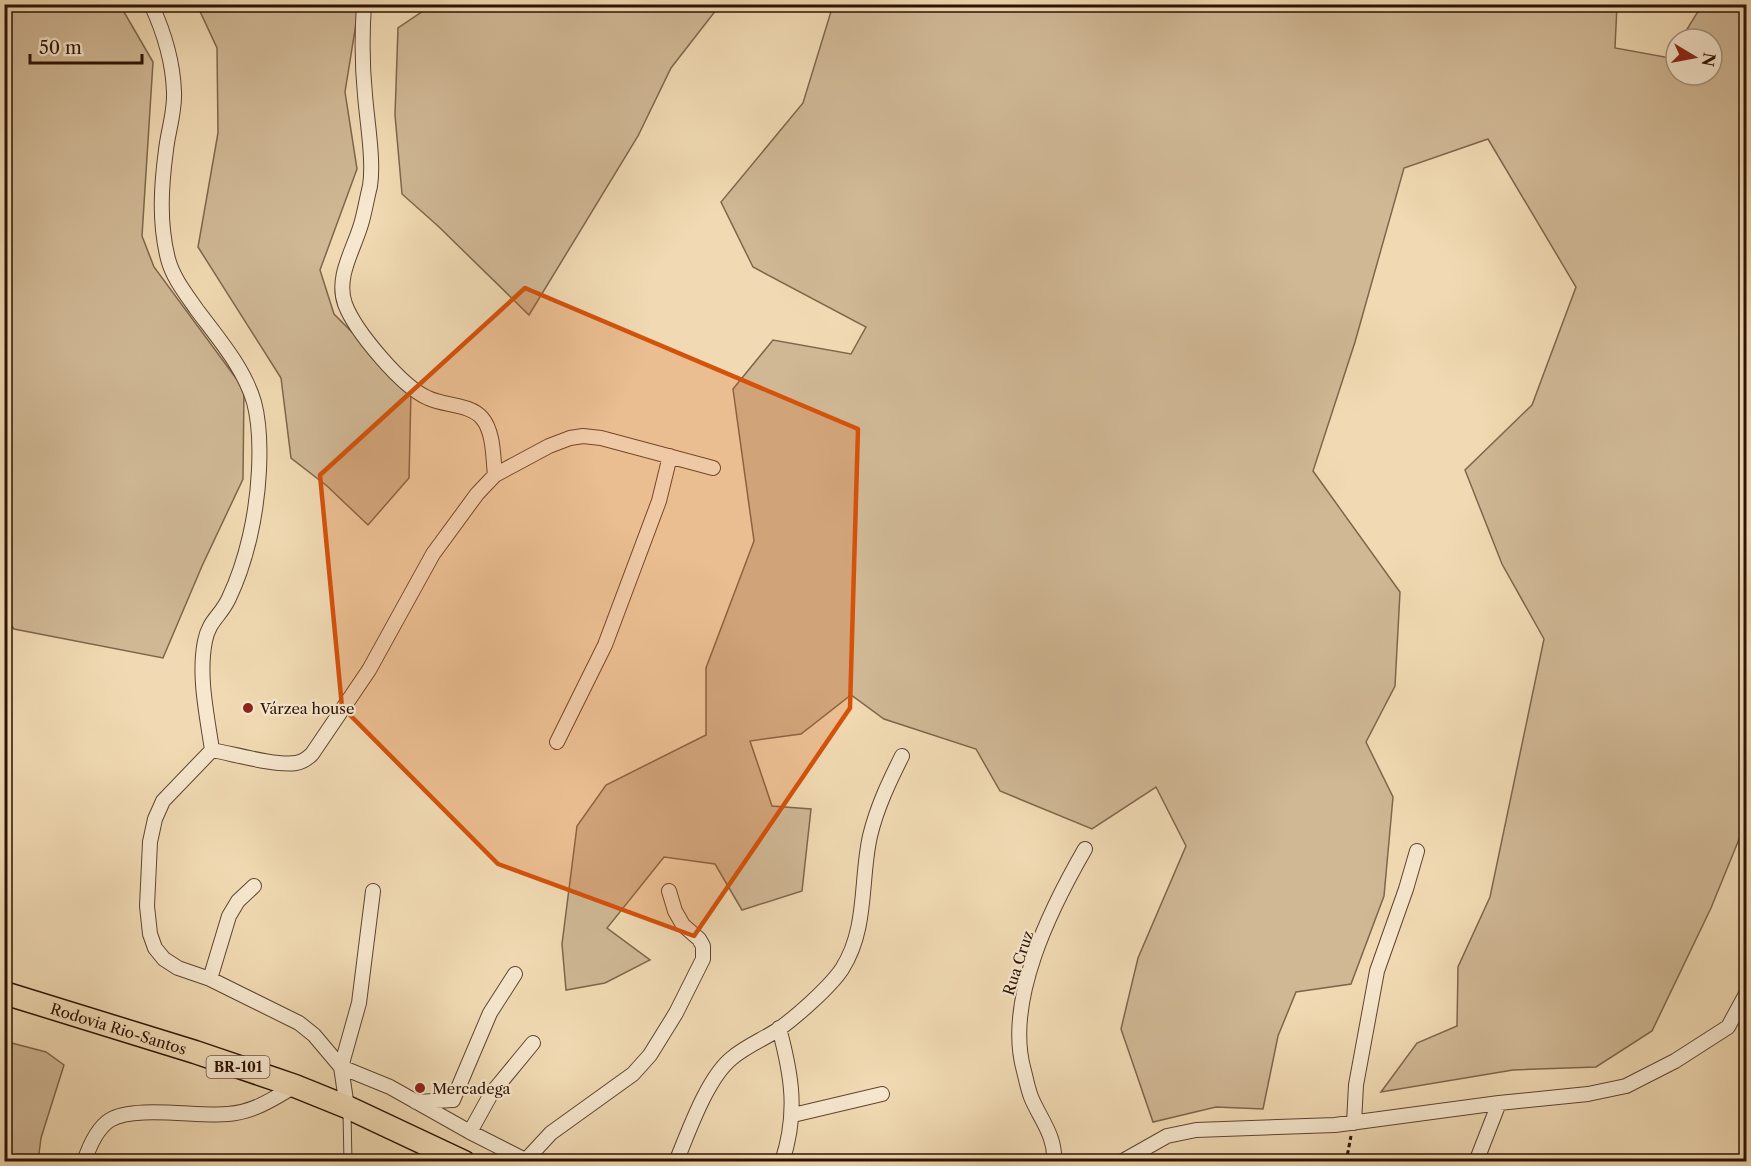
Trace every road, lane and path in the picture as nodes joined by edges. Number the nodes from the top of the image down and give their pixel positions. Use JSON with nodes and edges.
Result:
{"nodes":[{"id":1,"x":151,"y":4,"type":"edge"},
{"id":2,"x":363,"y":4,"type":"edge"},
{"id":3,"x":670,"y":456,"type":"junction"},
{"id":4,"x":713,"y":468,"type":"dead end"},
{"id":5,"x":495,"y":475,"type":"junction"},
{"id":6,"x":557,"y":742,"type":"dead end"},
{"id":7,"x":212,"y":750,"type":"junction"},
{"id":8,"x":902,"y":756,"type":"dead end"},
{"id":9,"x":1085,"y":849,"type":"dead end"},
{"id":10,"x":1417,"y":851,"type":"dead end"},
{"id":11,"x":254,"y":886,"type":"dead end"},
{"id":12,"x":374,"y":891,"type":"dead end"},
{"id":13,"x":669,"y":891,"type":"dead end"},
{"id":14,"x":515,"y":974,"type":"dead end"},
{"id":15,"x":210,"y":979,"type":"junction"},
{"id":16,"x":4,"y":993,"type":"edge"},
{"id":17,"x":1746,"y":994,"type":"edge"},
{"id":18,"x":779,"y":1029,"type":"junction"},
{"id":19,"x":532,"y":1043,"type":"dead end"},
{"id":20,"x":341,"y":1067,"type":"junction"},
{"id":21,"x":295,"y":1086,"type":"junction"},
{"id":22,"x":882,"y":1094,"type":"dead end"},
{"id":23,"x":453,"y":1100,"type":"junction"},
{"id":24,"x":416,"y":1102,"type":"junction"},
{"id":25,"x":1499,"y":1103,"type":"junction"},
{"id":26,"x":347,"y":1107,"type":"junction"},
{"id":27,"x":793,"y":1115,"type":"junction"},
{"id":28,"x":1354,"y":1123,"type":"junction"},
{"id":29,"x":458,"y":1125,"type":"junction"},
{"id":30,"x":470,"y":1132,"type":"junction"},
{"id":31,"x":84,"y":1161,"type":"edge"},
{"id":32,"x":348,"y":1161,"type":"edge"},
{"id":33,"x":464,"y":1161,"type":"edge"},
{"id":34,"x":527,"y":1161,"type":"edge"},
{"id":35,"x":676,"y":1161,"type":"edge"},
{"id":36,"x":782,"y":1161,"type":"edge"},
{"id":37,"x":1054,"y":1161,"type":"edge"},
{"id":38,"x":1121,"y":1161,"type":"edge"},
{"id":39,"x":1346,"y":1161,"type":"edge"},
{"id":40,"x":1476,"y":1161,"type":"edge"}],
"edges":[{"from":1,"to":7,"type":"street"},
{"from":2,"to":5,"type":"street"},
{"from":3,"to":4,"type":"street"},
{"from":3,"to":5,"type":"street"},
{"from":3,"to":6,"type":"street"},
{"from":5,"to":7,"type":"street"},
{"from":7,"to":15,"type":"street"},
{"from":8,"to":18,"type":"street"},
{"from":9,"to":37,"type":"street","name":"Rua Cruz"},
{"from":10,"to":28,"type":"street"},
{"from":11,"to":15,"type":"street"},
{"from":12,"to":20,"type":"street"},
{"from":13,"to":34,"type":"street"},
{"from":14,"to":23,"type":"street"},
{"from":15,"to":20,"type":"street"},
{"from":16,"to":21,"type":"highway","name":"Rodovia Rio-Santos","number":"BR-101"},
{"from":17,"to":25,"type":"street"},
{"from":18,"to":27,"type":"street"},
{"from":18,"to":35,"type":"street"},
{"from":19,"to":30,"type":"street"},
{"from":20,"to":24,"type":"street"},
{"from":20,"to":26,"type":"street"},
{"from":21,"to":26,"type":"highway","name":"Rodovia Rio-Santos","number":"BR-101"},
{"from":21,"to":31,"type":"street"},
{"from":22,"to":27,"type":"street"},
{"from":23,"to":24,"type":"street"},
{"from":23,"to":29,"type":"street"},
{"from":24,"to":29,"type":"street"},
{"from":25,"to":28,"type":"street"},
{"from":25,"to":40,"type":"street"},
{"from":26,"to":32,"type":"lane"},
{"from":26,"to":33,"type":"highway","name":"Rodovia Rio-Santos","number":"BR-101"},
{"from":27,"to":36,"type":"street"},
{"from":28,"to":38,"type":"street"},
{"from":28,"to":39,"type":"path"},
{"from":29,"to":30,"type":"street"},
{"from":30,"to":34,"type":"street"}]}
